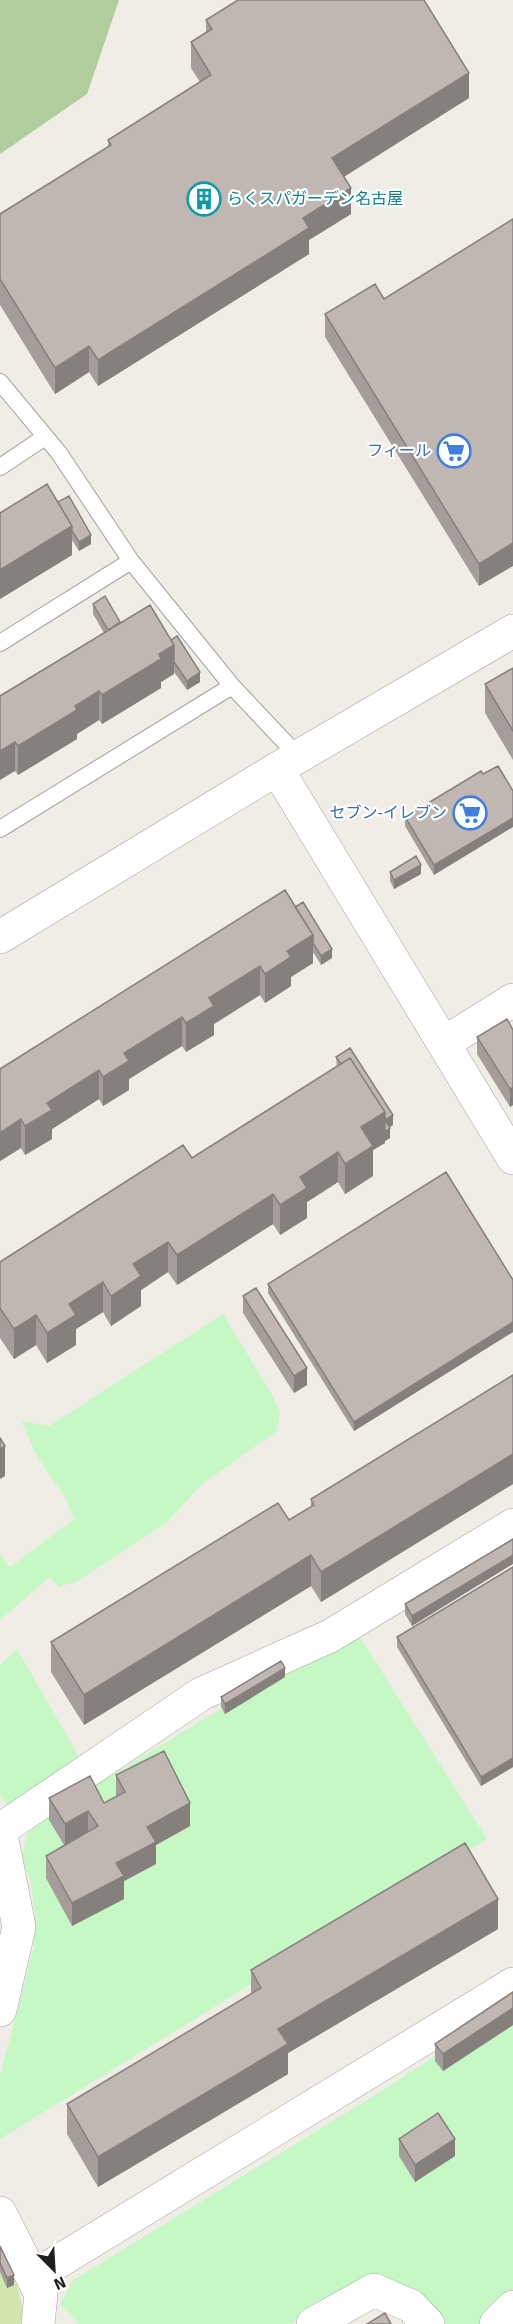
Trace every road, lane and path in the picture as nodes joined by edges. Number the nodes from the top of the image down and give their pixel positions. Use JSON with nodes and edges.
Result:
{"nodes":[{"id":1,"x":0,"y":382,"type":"edge"},
{"id":2,"x":45,"y":437,"type":"junction"},
{"id":3,"x":0,"y":467,"type":"edge"},
{"id":4,"x":131,"y":561,"type":"junction"},
{"id":5,"x":513,"y":631,"type":"edge"},
{"id":6,"x":0,"y":643,"type":"edge"},
{"id":7,"x":232,"y":686,"type":"junction"},
{"id":8,"x":288,"y":762,"type":"junction"},
{"id":9,"x":0,"y":829,"type":"edge"},
{"id":10,"x":0,"y":937,"type":"edge"},
{"id":11,"x":513,"y":1000,"type":"edge"},
{"id":12,"x":444,"y":1043,"type":"junction"},
{"id":13,"x":513,"y":1158,"type":"edge"},
{"id":14,"x":513,"y":1525,"type":"edge"},
{"id":15,"x":0,"y":1829,"type":"edge"},
{"id":16,"x":513,"y":1984,"type":"edge"},
{"id":17,"x":0,"y":2010,"type":"edge"},
{"id":18,"x":0,"y":2213,"type":"edge"},
{"id":19,"x":38,"y":2298,"type":"edge"},
{"id":20,"x":513,"y":2307,"type":"edge"},
{"id":21,"x":62,"y":2324,"type":"edge"},
{"id":22,"x":313,"y":2324,"type":"edge"},
{"id":23,"x":428,"y":2324,"type":"edge"},
{"id":24,"x":496,"y":2324,"type":"edge"}],
"edges":[{"from":1,"to":2,"type":"lane"},
{"from":2,"to":3,"type":"lane"},
{"from":2,"to":4,"type":"lane"},
{"from":4,"to":6,"type":"lane"},
{"from":4,"to":7,"type":"lane"},
{"from":5,"to":8,"type":"street"},
{"from":7,"to":8,"type":"lane"},
{"from":7,"to":9,"type":"lane"},
{"from":8,"to":10,"type":"street"},
{"from":8,"to":12,"type":"street"},
{"from":11,"to":12,"type":"street"},
{"from":12,"to":13,"type":"street"},
{"from":14,"to":15,"type":"street"},
{"from":15,"to":17,"type":"street"},
{"from":16,"to":19,"type":"street"},
{"from":18,"to":19,"type":"street"},
{"from":19,"to":21,"type":"street"},
{"from":20,"to":24,"type":"street"},
{"from":22,"to":23,"type":"street"}]}
